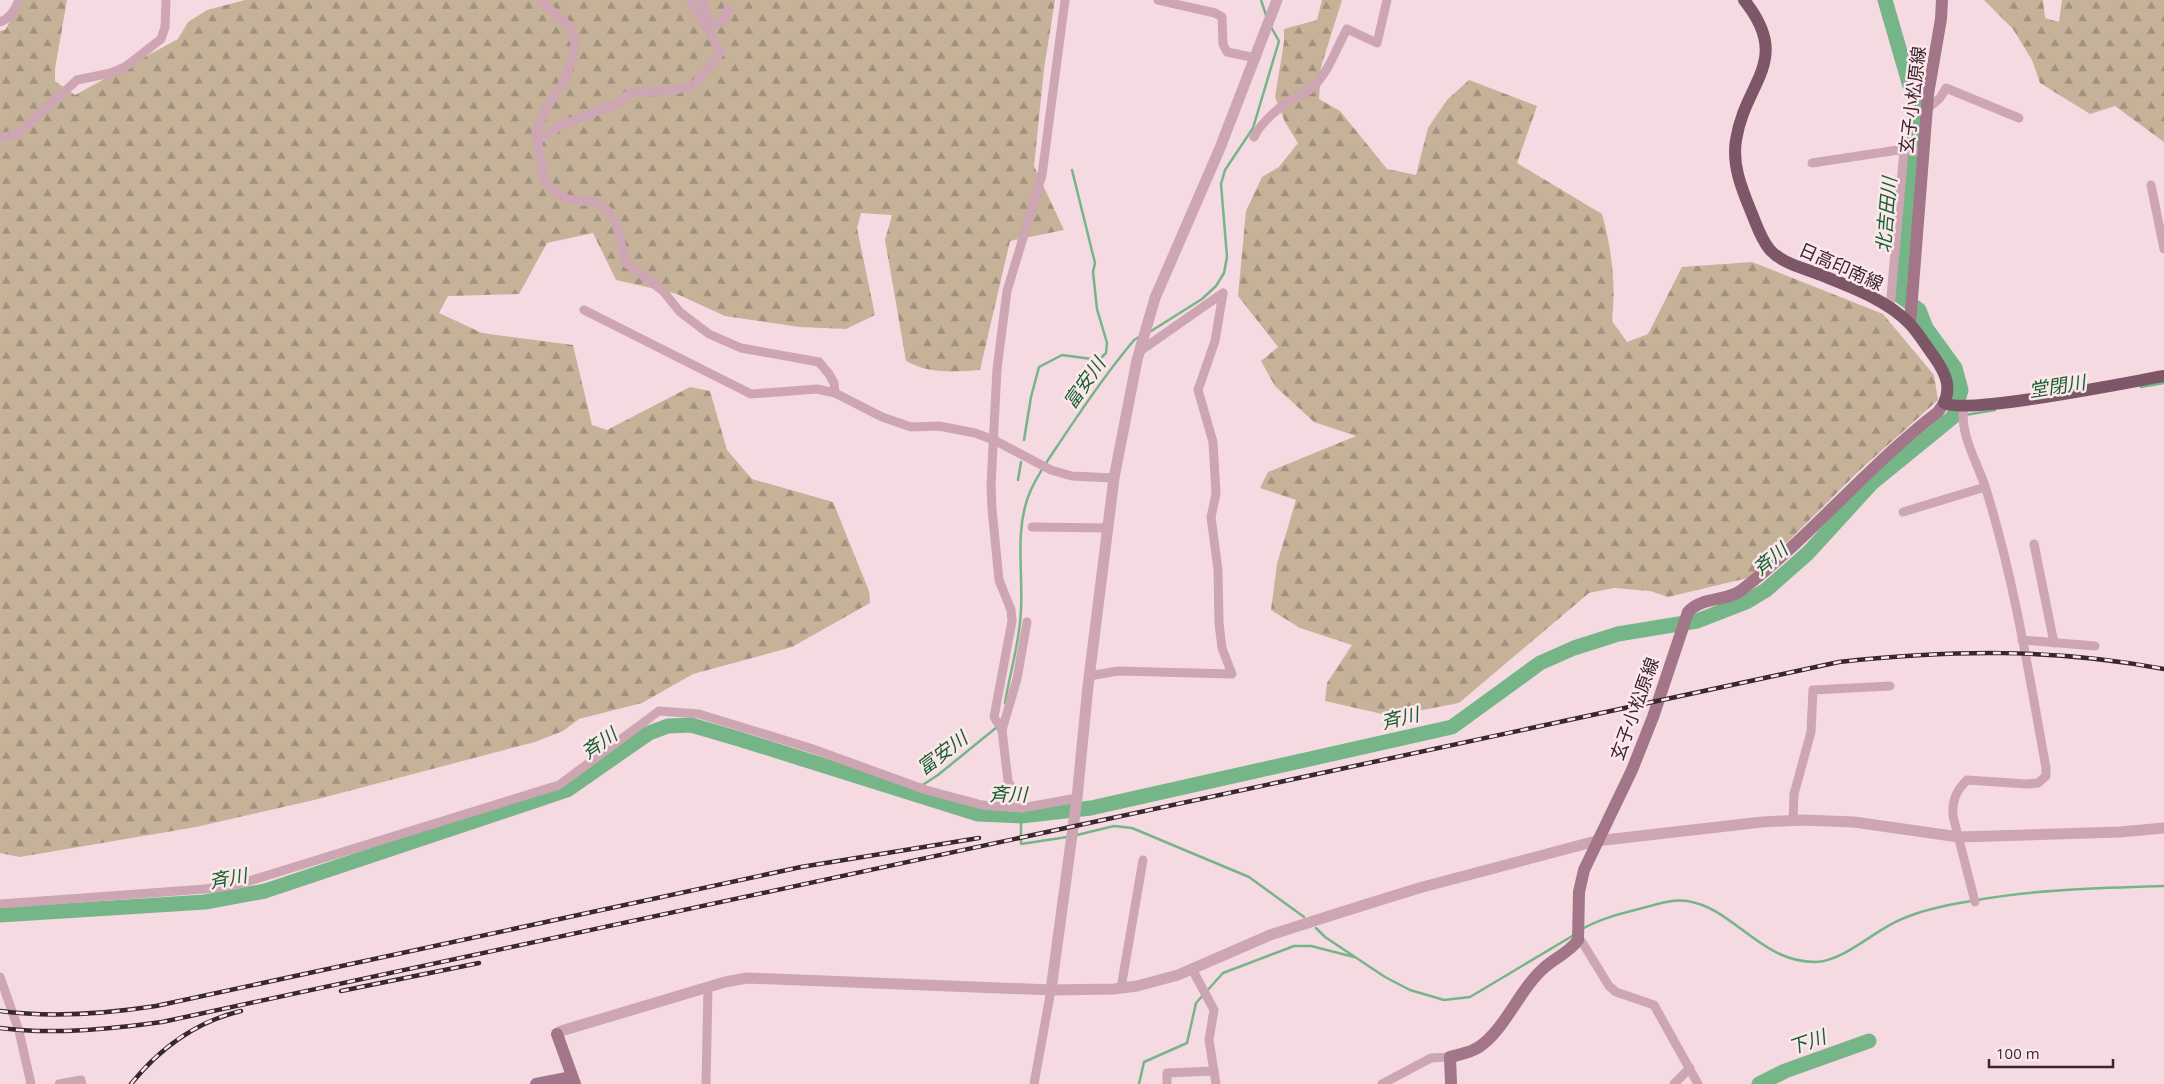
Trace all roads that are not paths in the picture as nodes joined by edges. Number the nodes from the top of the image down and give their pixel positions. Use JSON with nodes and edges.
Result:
{"nodes":[{"id":1,"x":18,"y":0,"type":"edge"},
{"id":2,"x":166,"y":0,"type":"edge"},
{"id":3,"x":540,"y":0,"type":"edge"},
{"id":4,"x":690,"y":0,"type":"edge"},
{"id":5,"x":702,"y":0,"type":"edge"},
{"id":6,"x":1065,"y":0,"type":"edge"},
{"id":7,"x":1158,"y":0,"type":"edge"},
{"id":8,"x":1387,"y":0,"type":"edge"},
{"id":9,"x":1744,"y":0,"type":"edge"},
{"id":10,"x":1942,"y":0,"type":"edge"},
{"id":11,"x":1276,"y":2,"type":"edge"},
{"id":12,"x":728,"y":9,"type":"dead end"},
{"id":13,"x":0,"y":22,"type":"edge"},
{"id":14,"x":1256,"y":58,"type":"junction"},
{"id":15,"x":1927,"y":110,"type":"junction"},
{"id":16,"x":2019,"y":118,"type":"dead end"},
{"id":17,"x":0,"y":137,"type":"edge"},
{"id":18,"x":1254,"y":137,"type":"dead end"},
{"id":19,"x":537,"y":141,"type":"junction"},
{"id":20,"x":1904,"y":150,"type":"junction"},
{"id":21,"x":1923,"y":152,"type":"junction"},
{"id":22,"x":1812,"y":163,"type":"dead end"},
{"id":23,"x":2151,"y":185,"type":"dead end"},
{"id":24,"x":2164,"y":249,"type":"edge"},
{"id":25,"x":1890,"y":309,"type":"junction"},
{"id":26,"x":584,"y":310,"type":"dead end"},
{"id":27,"x":1910,"y":318,"type":"junction"},
{"id":28,"x":1139,"y":354,"type":"junction"},
{"id":29,"x":2164,"y":376,"type":"edge"},
{"id":30,"x":835,"y":393,"type":"junction"},
{"id":31,"x":1946,"y":404,"type":"junction"},
{"id":32,"x":1964,"y":407,"type":"junction"},
{"id":33,"x":994,"y":440,"type":"junction"},
{"id":34,"x":1114,"y":478,"type":"junction"},
{"id":35,"x":1985,"y":487,"type":"junction"},
{"id":36,"x":1903,"y":512,"type":"dead end"},
{"id":37,"x":1032,"y":527,"type":"dead end"},
{"id":38,"x":1108,"y":528,"type":"junction"},
{"id":39,"x":2034,"y":544,"type":"dead end"},
{"id":40,"x":1027,"y":622,"type":"dead end"},
{"id":41,"x":2022,"y":640,"type":"junction"},
{"id":42,"x":2054,"y":643,"type":"junction"},
{"id":43,"x":2095,"y":646,"type":"dead end"},
{"id":44,"x":1089,"y":676,"type":"junction"},
{"id":45,"x":1890,"y":686,"type":"dead end"},
{"id":46,"x":1002,"y":730,"type":"junction"},
{"id":47,"x":1077,"y":798,"type":"junction"},
{"id":48,"x":1022,"y":808,"type":"junction"},
{"id":49,"x":1793,"y":821,"type":"junction"},
{"id":50,"x":2164,"y":828,"type":"edge"},
{"id":51,"x":1959,"y":837,"type":"junction"},
{"id":52,"x":1596,"y":841,"type":"junction"},
{"id":53,"x":1143,"y":860,"type":"dead end"},
{"id":54,"x":1975,"y":902,"type":"dead end"},
{"id":55,"x":0,"y":904,"type":"edge"},
{"id":56,"x":1578,"y":940,"type":"junction"},
{"id":57,"x":1192,"y":969,"type":"junction"},
{"id":58,"x":0,"y":977,"type":"edge"},
{"id":59,"x":708,"y":987,"type":"junction"},
{"id":60,"x":1121,"y":988,"type":"junction"},
{"id":61,"x":1051,"y":990,"type":"junction"},
{"id":62,"x":557,"y":1034,"type":"joint"},
{"id":63,"x":1450,"y":1057,"type":"junction"},
{"id":64,"x":1690,"y":1068,"type":"junction"},
{"id":65,"x":1214,"y":1071,"type":"junction"},
{"id":66,"x":574,"y":1081,"type":"edge"},
{"id":67,"x":31,"y":1084,"type":"edge"},
{"id":68,"x":59,"y":1084,"type":"edge"},
{"id":69,"x":82,"y":1084,"type":"edge"},
{"id":70,"x":536,"y":1084,"type":"edge"},
{"id":71,"x":706,"y":1084,"type":"edge"},
{"id":72,"x":1034,"y":1084,"type":"edge"},
{"id":73,"x":1167,"y":1084,"type":"edge"},
{"id":74,"x":1216,"y":1084,"type":"edge"},
{"id":75,"x":1382,"y":1084,"type":"edge"},
{"id":76,"x":1451,"y":1084,"type":"edge"},
{"id":77,"x":1674,"y":1084,"type":"edge"},
{"id":78,"x":1698,"y":1084,"type":"edge"}],
"edges":[{"from":1,"to":13,"type":"street"},
{"from":2,"to":17,"type":"street"},
{"from":3,"to":19,"type":"street"},
{"from":4,"to":19,"type":"street"},
{"from":5,"to":12,"type":"street"},
{"from":6,"to":33,"type":"street"},
{"from":7,"to":14,"type":"street"},
{"from":8,"to":18,"type":"street"},
{"from":9,"to":25,"type":"main road","name":"日高印南線"},
{"from":10,"to":15,"type":"main road","name":"玄子小松原線"},
{"from":11,"to":14,"type":"street"},
{"from":14,"to":28,"type":"street"},
{"from":15,"to":16,"type":"street"},
{"from":15,"to":21,"type":"main road","name":"玄子小松原線"},
{"from":19,"to":30,"type":"street"},
{"from":20,"to":21,"type":"street"},
{"from":20,"to":22,"type":"street"},
{"from":20,"to":25,"type":"street"},
{"from":21,"to":27,"type":"main road","name":"玄子小松原線"},
{"from":23,"to":24,"type":"street"},
{"from":25,"to":27,"type":"main road","name":"日高印南線"},
{"from":26,"to":30,"type":"street"},
{"from":27,"to":31,"type":"main road","name":"日高印南線"},
{"from":28,"to":34,"type":"street"},
{"from":28,"to":44,"type":"street"},
{"from":29,"to":32,"type":"main road"},
{"from":30,"to":33,"type":"street"},
{"from":31,"to":32,"type":"main road"},
{"from":31,"to":52,"type":"main road","name":"玄子小松原線"},
{"from":32,"to":35,"type":"street"},
{"from":33,"to":34,"type":"street"},
{"from":33,"to":46,"type":"street"},
{"from":34,"to":38,"type":"street"},
{"from":35,"to":36,"type":"street"},
{"from":35,"to":41,"type":"street"},
{"from":37,"to":38,"type":"street"},
{"from":38,"to":44,"type":"street"},
{"from":39,"to":42,"type":"street"},
{"from":40,"to":46,"type":"street"},
{"from":41,"to":42,"type":"street"},
{"from":41,"to":51,"type":"street"},
{"from":42,"to":43,"type":"street"},
{"from":44,"to":47,"type":"street"},
{"from":45,"to":49,"type":"street"},
{"from":46,"to":48,"type":"street"},
{"from":47,"to":48,"type":"street"},
{"from":47,"to":61,"type":"street"},
{"from":48,"to":55,"type":"street"},
{"from":49,"to":51,"type":"street"},
{"from":49,"to":52,"type":"street"},
{"from":50,"to":51,"type":"street"},
{"from":51,"to":54,"type":"street"},
{"from":52,"to":56,"type":"main road","name":"玄子小松原線"},
{"from":52,"to":57,"type":"street"},
{"from":53,"to":60,"type":"street"},
{"from":56,"to":63,"type":"main road"},
{"from":56,"to":64,"type":"street"},
{"from":57,"to":60,"type":"street"},
{"from":57,"to":65,"type":"street"},
{"from":58,"to":67,"type":"street"},
{"from":59,"to":61,"type":"street"},
{"from":59,"to":62,"type":"street"},
{"from":59,"to":71,"type":"street"},
{"from":60,"to":61,"type":"street"},
{"from":61,"to":72,"type":"street"},
{"from":62,"to":66,"type":"main road"},
{"from":63,"to":75,"type":"street"},
{"from":63,"to":76,"type":"main road"},
{"from":64,"to":77,"type":"street"},
{"from":64,"to":78,"type":"street"},
{"from":65,"to":73,"type":"street"},
{"from":65,"to":74,"type":"street"},
{"from":66,"to":70,"type":"main road"},
{"from":68,"to":69,"type":"street"}]}
